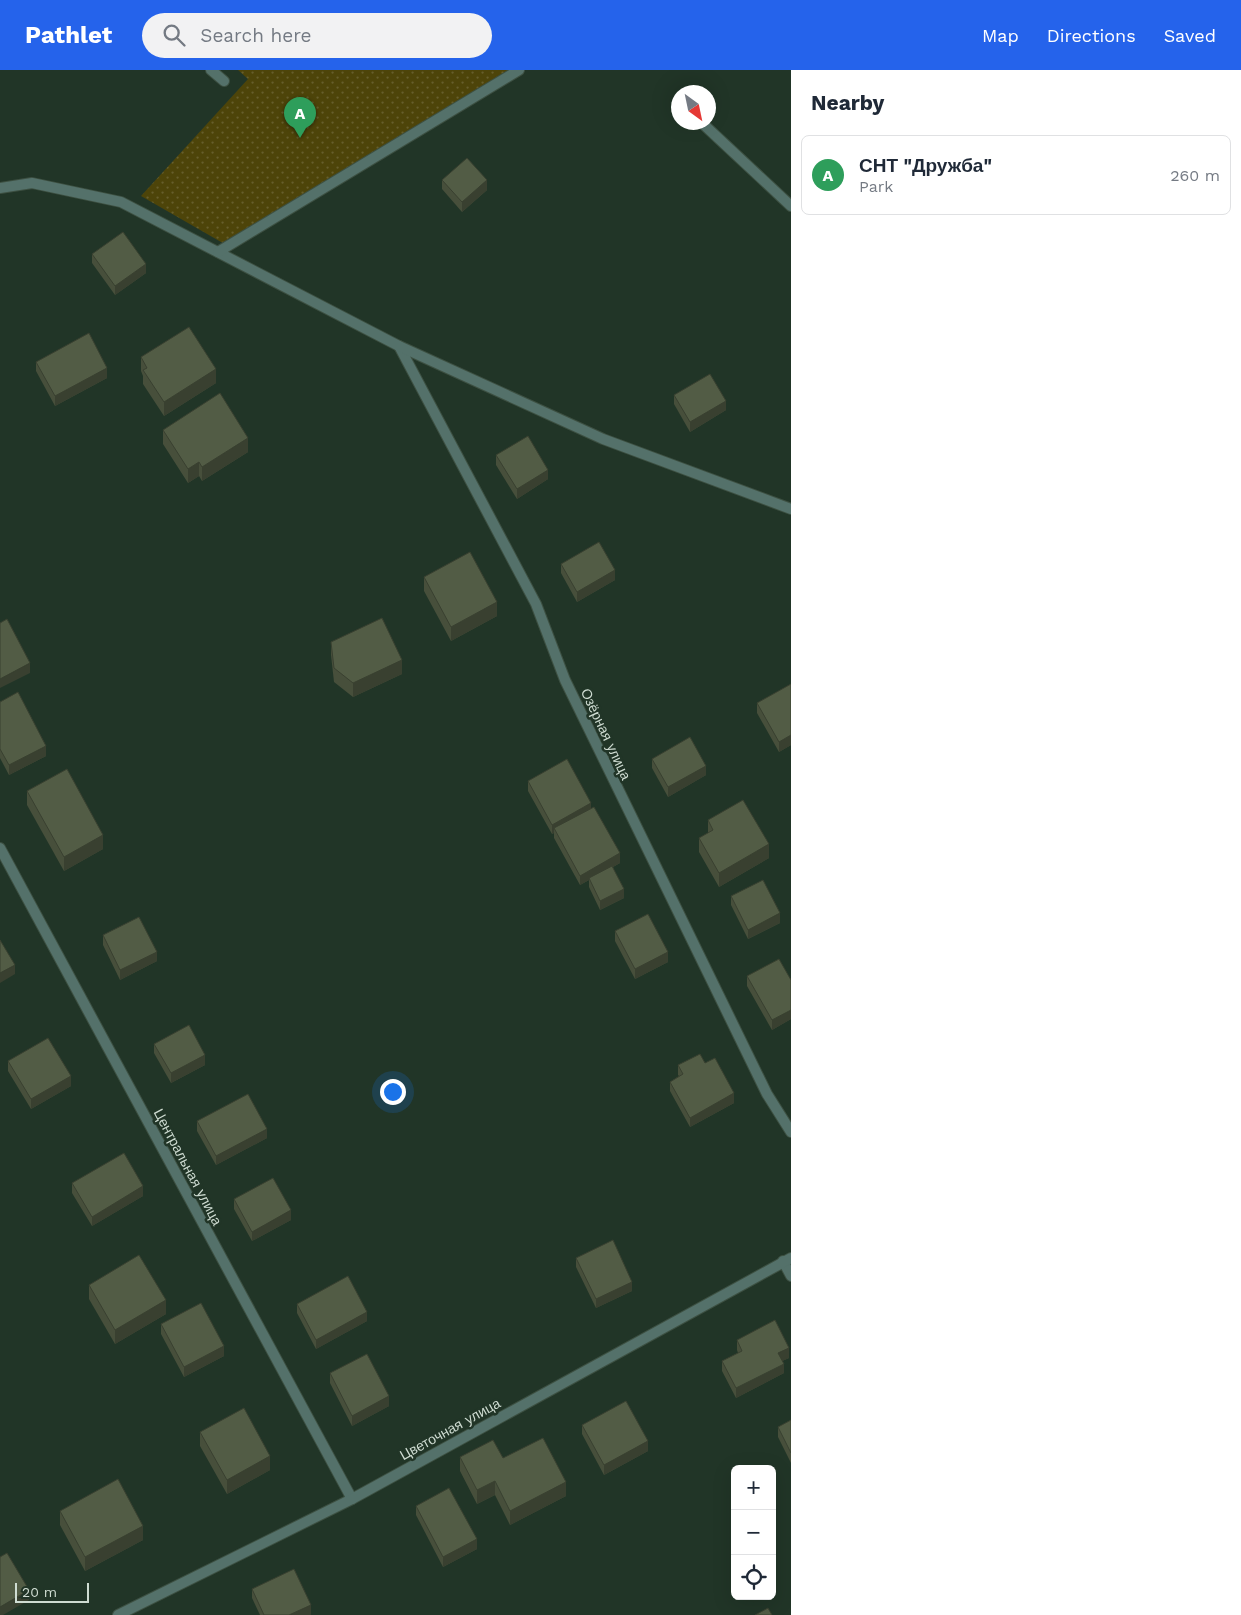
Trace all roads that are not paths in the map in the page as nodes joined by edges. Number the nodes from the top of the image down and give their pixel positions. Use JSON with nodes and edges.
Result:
{"nodes":[{"id":1,"x":211,"y":70,"type":"edge"},
{"id":2,"x":519,"y":70,"type":"edge"},
{"id":3,"x":224,"y":82,"type":"dead end"},
{"id":4,"x":710,"y":130,"type":"edge"},
{"id":5,"x":0,"y":188,"type":"edge"},
{"id":6,"x":791,"y":206,"type":"edge"},
{"id":7,"x":218,"y":252,"type":"junction"},
{"id":8,"x":399,"y":346,"type":"junction"},
{"id":9,"x":791,"y":509,"type":"edge"},
{"id":10,"x":0,"y":848,"type":"edge"},
{"id":11,"x":791,"y":1132,"type":"edge"},
{"id":12,"x":787,"y":1260,"type":"edge"},
{"id":13,"x":791,"y":1276,"type":"edge"},
{"id":14,"x":352,"y":1499,"type":"junction"},
{"id":15,"x":118,"y":1615,"type":"edge"}],
"edges":[{"from":1,"to":3,"type":"street"},
{"from":2,"to":7,"type":"street"},
{"from":4,"to":6,"type":"street"},
{"from":5,"to":7,"type":"street"},
{"from":7,"to":8,"type":"street"},
{"from":8,"to":9,"type":"street"},
{"from":8,"to":11,"type":"street","name":"Озёрная улица"},
{"from":10,"to":14,"type":"street","name":"Центральная улица"},
{"from":12,"to":13,"type":"street"},
{"from":12,"to":14,"type":"street","name":"Цветочная улица"},
{"from":14,"to":15,"type":"street","name":"Цветочная улица"}]}
